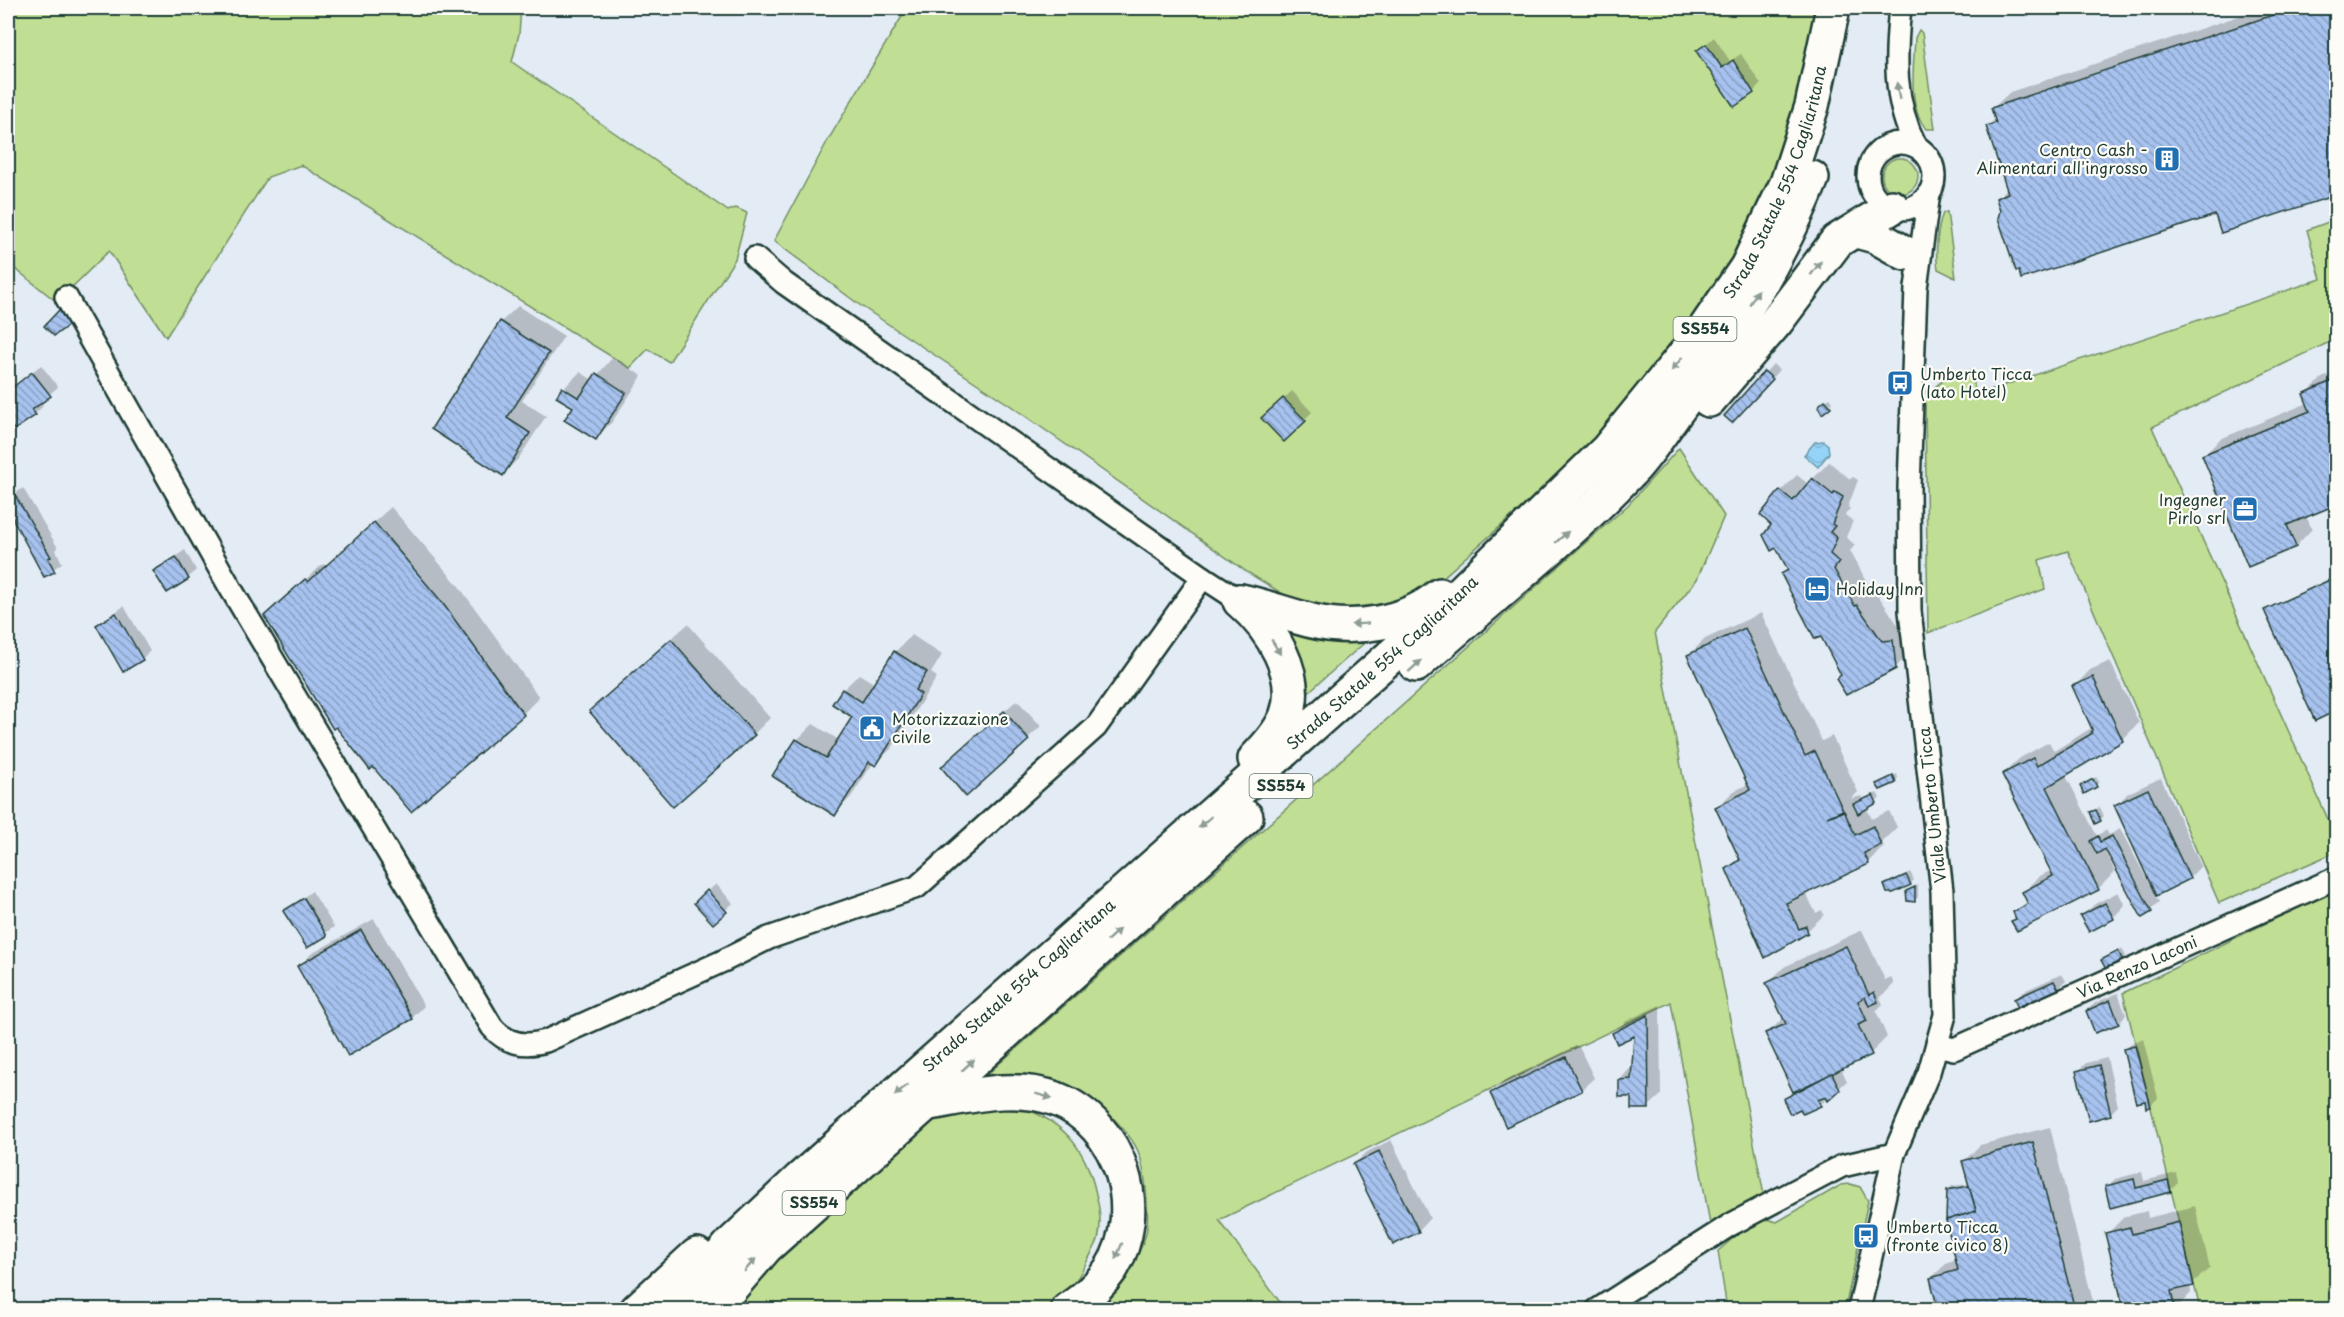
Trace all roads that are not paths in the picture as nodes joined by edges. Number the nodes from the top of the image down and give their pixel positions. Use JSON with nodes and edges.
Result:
{"nodes":[{"id":1,"x":1833,"y":8,"type":"edge"},
{"id":2,"x":1854,"y":8,"type":"edge"},
{"id":3,"x":1900,"y":8,"type":"edge"},
{"id":4,"x":1916,"y":146,"type":"junction"},
{"id":5,"x":1929,"y":193,"type":"junction"},
{"id":6,"x":1892,"y":207,"type":"junction"},
{"id":7,"x":1857,"y":231,"type":"junction"},
{"id":8,"x":1905,"y":253,"type":"junction"},
{"id":9,"x":755,"y":258,"type":"dead end"},
{"id":10,"x":1916,"y":288,"type":"junction"},
{"id":11,"x":66,"y":297,"type":"dead end"},
{"id":12,"x":1636,"y":465,"type":"junction"},
{"id":13,"x":1203,"y":577,"type":"junction"},
{"id":14,"x":1470,"y":586,"type":"junction"},
{"id":15,"x":1240,"y":601,"type":"junction"},
{"id":16,"x":1249,"y":784,"type":"junction"},
{"id":17,"x":2337,"y":878,"type":"edge"},
{"id":18,"x":1937,"y":1045,"type":"junction"},
{"id":19,"x":924,"y":1104,"type":"junction"},
{"id":20,"x":1894,"y":1154,"type":"junction"},
{"id":21,"x":800,"y":1179,"type":"junction"},
{"id":22,"x":637,"y":1310,"type":"edge"},
{"id":23,"x":674,"y":1310,"type":"edge"},
{"id":24,"x":712,"y":1310,"type":"edge"},
{"id":25,"x":1068,"y":1310,"type":"edge"},
{"id":26,"x":1597,"y":1310,"type":"edge"},
{"id":27,"x":1860,"y":1310,"type":"edge"}],
"edges":[{"from":1,"to":14,"type":"highway","name":"Strada Statale 554 Cagliaritana","number":"SS554","one_way":true},
{"from":12,"to":2,"type":"highway","name":"Strada Statale 554 Cagliaritana","number":"SS554","one_way":true},
{"from":4,"to":3,"type":"street","one_way":true},
{"from":4,"to":5,"type":"street"},
{"from":4,"to":6,"type":"street"},
{"from":5,"to":6,"type":"street"},
{"from":5,"to":10,"type":"street","name":"Viale Umberto Ticca"},
{"from":6,"to":7,"type":"highway"},
{"from":6,"to":8,"type":"street","name":"Viale Umberto Ticca"},
{"from":7,"to":8,"type":"highway"},
{"from":12,"to":7,"type":"highway","one_way":true},
{"from":8,"to":10,"type":"street","name":"Viale Umberto Ticca"},
{"from":9,"to":13,"type":"street"},
{"from":10,"to":18,"type":"street","name":"Viale Umberto Ticca"},
{"from":11,"to":13,"type":"street"},
{"from":19,"to":12,"type":"highway","name":"Strada Statale 554 Cagliaritana","number":"SS554","one_way":true},
{"from":13,"to":15,"type":"street"},
{"from":14,"to":15,"type":"highway","one_way":true},
{"from":14,"to":16,"type":"highway","name":"Strada Statale 554 Cagliaritana","number":"SS554"},
{"from":15,"to":16,"type":"highway","one_way":true},
{"from":16,"to":21,"type":"highway","name":"Strada Statale 554 Cagliaritana","number":"SS554","one_way":true},
{"from":17,"to":18,"type":"street","name":"Via Renzo Laconi"},
{"from":18,"to":20,"type":"street","name":"Viale Umberto Ticca"},
{"from":24,"to":19,"type":"highway","name":"Strada Statale 554 Cagliaritana","number":"SS554","one_way":true},
{"from":19,"to":25,"type":"highway","one_way":true},
{"from":20,"to":26,"type":"street"},
{"from":20,"to":27,"type":"street","name":"Viale Umberto Ticca"},
{"from":21,"to":22,"type":"highway"},
{"from":21,"to":23,"type":"highway","name":"Strada Statale 554 Cagliaritana","number":"SS554"}]}
